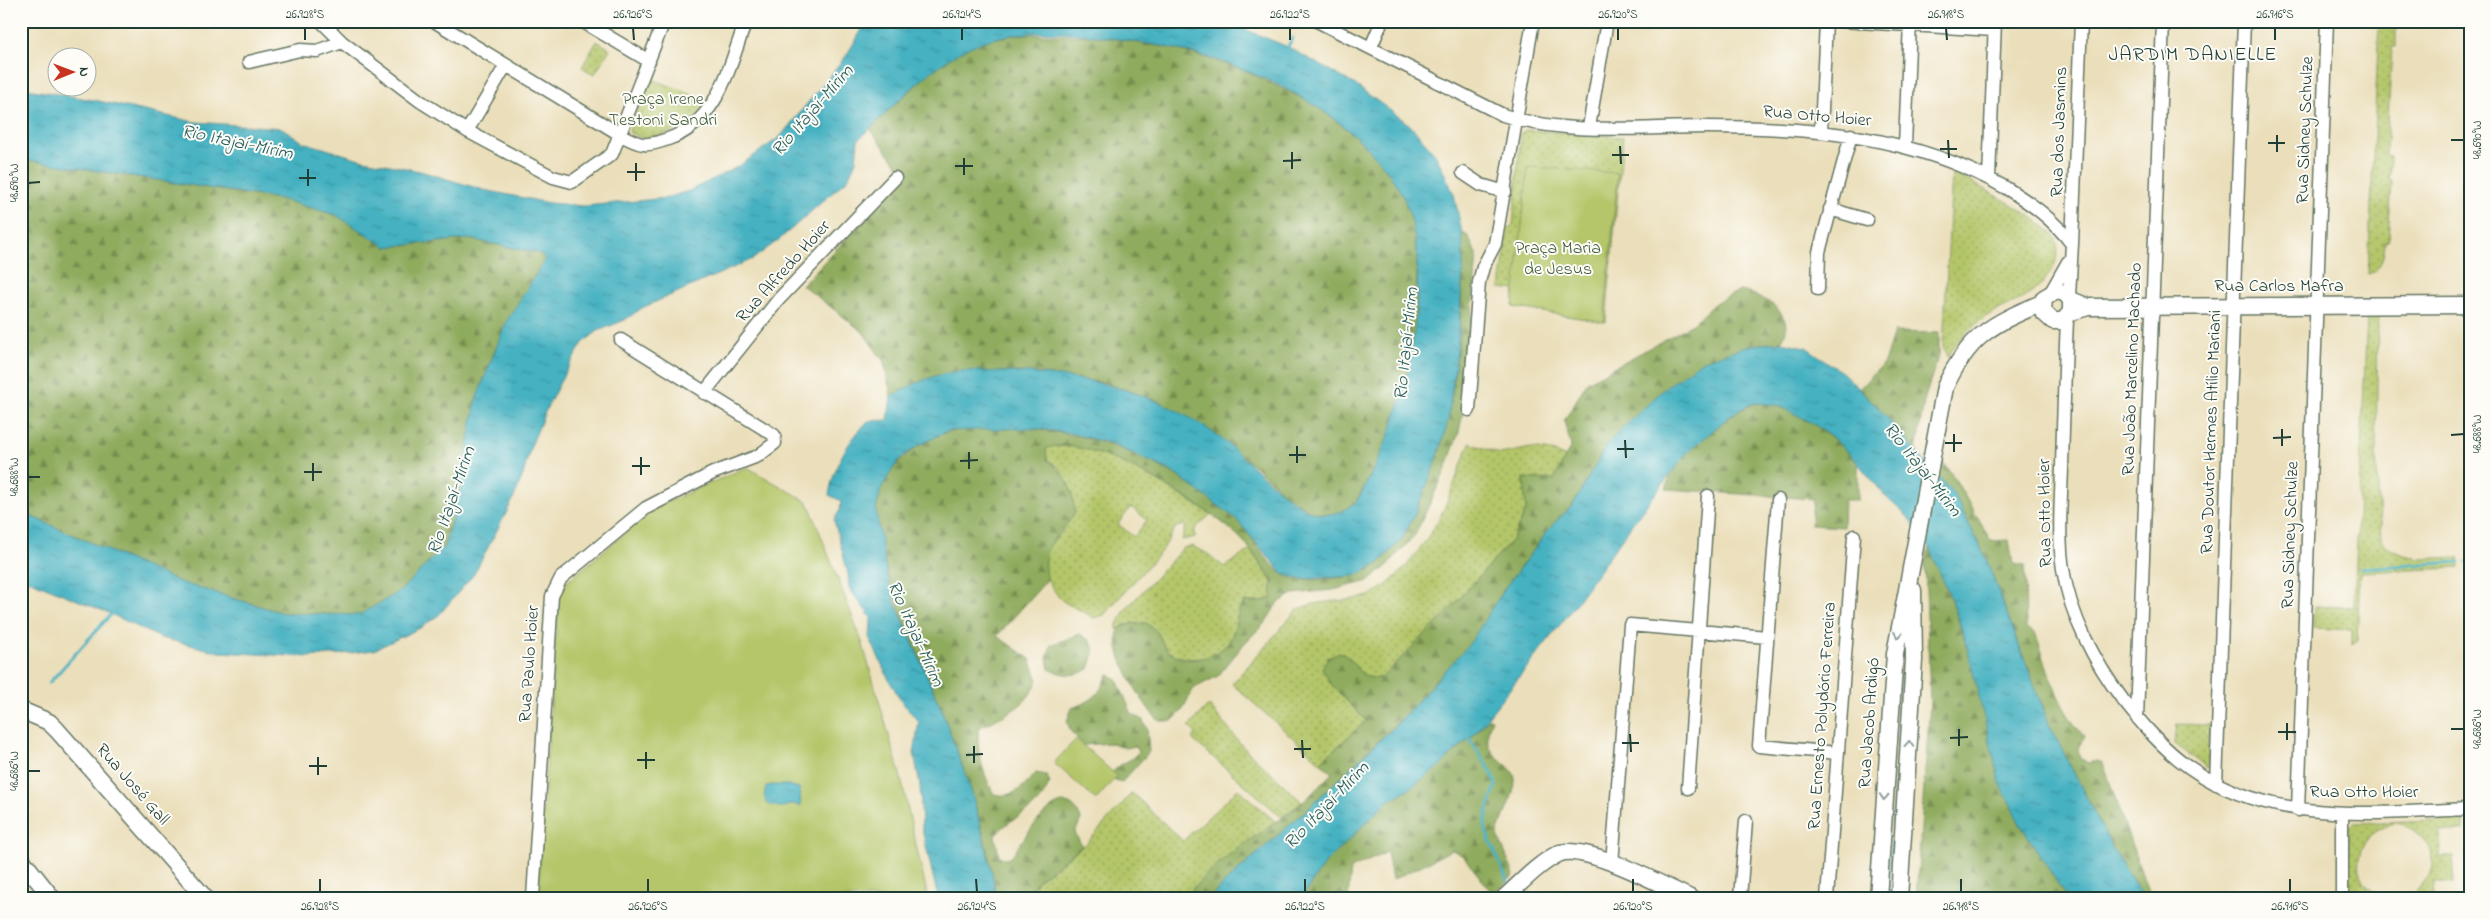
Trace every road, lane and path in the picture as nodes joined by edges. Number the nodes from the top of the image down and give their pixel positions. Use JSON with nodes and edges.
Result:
{"nodes":[{"id":1,"x":321,"y":21,"type":"edge"},
{"id":2,"x":434,"y":21,"type":"edge"},
{"id":3,"x":582,"y":21,"type":"edge"},
{"id":4,"x":664,"y":21,"type":"edge"},
{"id":5,"x":746,"y":21,"type":"edge"},
{"id":6,"x":1317,"y":21,"type":"edge"},
{"id":7,"x":1382,"y":21,"type":"edge"},
{"id":8,"x":1532,"y":21,"type":"edge"},
{"id":9,"x":1607,"y":21,"type":"edge"},
{"id":10,"x":1826,"y":21,"type":"edge"},
{"id":11,"x":1841,"y":21,"type":"edge"},
{"id":12,"x":2081,"y":21,"type":"edge"},
{"id":13,"x":2163,"y":21,"type":"edge"},
{"id":14,"x":2244,"y":21,"type":"edge"},
{"id":15,"x":2327,"y":21,"type":"edge"},
{"id":16,"x":1910,"y":23,"type":"edge"},
{"id":17,"x":1995,"y":26,"type":"edge"},
{"id":18,"x":342,"y":42,"type":"junction"},
{"id":19,"x":1371,"y":47,"type":"junction"},
{"id":20,"x":649,"y":61,"type":"junction"},
{"id":21,"x":249,"y":62,"type":"dead end"},
{"id":22,"x":506,"y":65,"type":"junction"},
{"id":23,"x":1516,"y":119,"type":"junction"},
{"id":24,"x":1589,"y":127,"type":"junction"},
{"id":25,"x":467,"y":131,"type":"junction"},
{"id":26,"x":1821,"y":132,"type":"junction"},
{"id":27,"x":621,"y":135,"type":"junction"},
{"id":28,"x":1851,"y":135,"type":"junction"},
{"id":29,"x":1906,"y":146,"type":"junction"},
{"id":30,"x":1463,"y":174,"type":"dead end"},
{"id":31,"x":895,"y":178,"type":"dead end"},
{"id":32,"x":1989,"y":179,"type":"junction"},
{"id":33,"x":1505,"y":192,"type":"junction"},
{"id":34,"x":1830,"y":209,"type":"junction"},
{"id":35,"x":1867,"y":220,"type":"dead end"},
{"id":36,"x":2072,"y":244,"type":"junction"},
{"id":37,"x":1818,"y":289,"type":"dead end"},
{"id":38,"x":2470,"y":305,"type":"edge"},
{"id":39,"x":2152,"y":307,"type":"junction"},
{"id":40,"x":2234,"y":307,"type":"junction"},
{"id":41,"x":2317,"y":307,"type":"junction"},
{"id":42,"x":2059,"y":308,"type":"junction"},
{"id":43,"x":621,"y":340,"type":"dead end"},
{"id":44,"x":704,"y":393,"type":"junction"},
{"id":45,"x":1469,"y":410,"type":"dead end"},
{"id":46,"x":1708,"y":496,"type":"dead end"},
{"id":47,"x":1778,"y":500,"type":"dead end"},
{"id":48,"x":1854,"y":536,"type":"dead end"},
{"id":49,"x":1914,"y":547,"type":"junction"},
{"id":50,"x":1699,"y":631,"type":"junction"},
{"id":51,"x":1767,"y":637,"type":"junction"},
{"id":52,"x":21,"y":710,"type":"edge"},
{"id":53,"x":2137,"y":718,"type":"junction"},
{"id":54,"x":1838,"y":753,"type":"junction"},
{"id":55,"x":2216,"y":784,"type":"junction"},
{"id":56,"x":1688,"y":788,"type":"dead end"},
{"id":57,"x":2470,"y":809,"type":"edge"},
{"id":58,"x":2298,"y":810,"type":"junction"},
{"id":59,"x":2342,"y":814,"type":"junction"},
{"id":60,"x":1746,"y":821,"type":"dead end"},
{"id":61,"x":21,"y":859,"type":"edge"},
{"id":62,"x":1612,"y":864,"type":"junction"},
{"id":63,"x":52,"y":898,"type":"edge"},
{"id":64,"x":205,"y":898,"type":"edge"},
{"id":65,"x":533,"y":898,"type":"edge"},
{"id":66,"x":1504,"y":898,"type":"edge"},
{"id":67,"x":1690,"y":898,"type":"edge"},
{"id":68,"x":1740,"y":898,"type":"edge"},
{"id":69,"x":1827,"y":898,"type":"edge"},
{"id":70,"x":1878,"y":898,"type":"edge"},
{"id":71,"x":1899,"y":898,"type":"edge"},
{"id":72,"x":2342,"y":898,"type":"edge"}],
"edges":[{"from":1,"to":18,"type":"street"},
{"from":2,"to":22,"type":"street"},
{"from":3,"to":20,"type":"street"},
{"from":4,"to":20,"type":"street"},
{"from":5,"to":27,"type":"street"},
{"from":6,"to":19,"type":"street","name":"Rua Otto Hoier"},
{"from":7,"to":19,"type":"street"},
{"from":8,"to":23,"type":"street"},
{"from":9,"to":24,"type":"street"},
{"from":10,"to":26,"type":"street"},
{"from":11,"to":16,"type":"street"},
{"from":12,"to":36,"type":"street","name":"Rua dos Jasmins"},
{"from":13,"to":39,"type":"street","name":"Rua João Marcelino Machado"},
{"from":14,"to":40,"type":"street","name":"Rua Doutor Hermes Atílio Mariani"},
{"from":15,"to":41,"type":"street","name":"Rua Sidney Schulze"},
{"from":16,"to":17,"type":"street"},
{"from":16,"to":29,"type":"street"},
{"from":17,"to":32,"type":"street"},
{"from":18,"to":21,"type":"street"},
{"from":18,"to":25,"type":"street"},
{"from":19,"to":23,"type":"street","name":"Rua Otto Hoier"},
{"from":20,"to":27,"type":"street"},
{"from":22,"to":25,"type":"street"},
{"from":22,"to":27,"type":"street"},
{"from":23,"to":24,"type":"street","name":"Rua Otto Hoier"},
{"from":23,"to":33,"type":"street"},
{"from":24,"to":26,"type":"street","name":"Rua Otto Hoier"},
{"from":25,"to":27,"type":"street"},
{"from":26,"to":28,"type":"street","name":"Rua Otto Hoier"},
{"from":28,"to":29,"type":"street","name":"Rua Otto Hoier"},
{"from":28,"to":34,"type":"street"},
{"from":29,"to":32,"type":"street","name":"Rua Otto Hoier"},
{"from":30,"to":33,"type":"street"},
{"from":31,"to":44,"type":"street","name":"Rua Alfredo Hoier"},
{"from":32,"to":36,"type":"street","name":"Rua Otto Hoier"},
{"from":33,"to":45,"type":"street"},
{"from":34,"to":35,"type":"street"},
{"from":34,"to":37,"type":"street"},
{"from":36,"to":42,"type":"street","name":"Rua Otto Hoier"},
{"from":38,"to":41,"type":"main road","name":"Rua Carlos Mafra"},
{"from":39,"to":40,"type":"main road","name":"Rua Carlos Mafra"},
{"from":39,"to":42,"type":"main road","name":"Rua Carlos Mafra"},
{"from":39,"to":53,"type":"street","name":"Rua João Marcelino Machado"},
{"from":40,"to":41,"type":"main road","name":"Rua Carlos Mafra"},
{"from":40,"to":55,"type":"street","name":"Rua Doutor Hermes Atílio Mariani"},
{"from":41,"to":58,"type":"street","name":"Rua Sidney Schulze"},
{"from":42,"to":49,"type":"main road","name":"Rua Jacob Ardigó"},
{"from":42,"to":53,"type":"street","name":"Rua Otto Hoier"},
{"from":43,"to":44,"type":"street"},
{"from":44,"to":65,"type":"street","name":"Rua Paulo Hoier"},
{"from":46,"to":50,"type":"street"},
{"from":47,"to":51,"type":"street"},
{"from":48,"to":54,"type":"street","name":"Rua Ernesto Polydório Ferreira"},
{"from":49,"to":70,"type":"main road","name":"Rua Jacob Ardigó","one_way":true},
{"from":71,"to":49,"type":"main road","name":"Rua Jacob Ardigó","one_way":true},
{"from":50,"to":51,"type":"street"},
{"from":50,"to":56,"type":"street"},
{"from":50,"to":62,"type":"street"},
{"from":51,"to":54,"type":"street"},
{"from":52,"to":64,"type":"main road","name":"Rua José Gall"},
{"from":53,"to":55,"type":"street","name":"Rua Otto Hoier"},
{"from":54,"to":69,"type":"street","name":"Rua Ernesto Polydório Ferreira"},
{"from":55,"to":58,"type":"street","name":"Rua Otto Hoier"},
{"from":57,"to":59,"type":"street","name":"Rua Otto Hoier"},
{"from":58,"to":59,"type":"street","name":"Rua Otto Hoier"},
{"from":59,"to":72,"type":"street"},
{"from":60,"to":68,"type":"street"},
{"from":61,"to":63,"type":"main road"},
{"from":62,"to":66,"type":"main road"},
{"from":62,"to":67,"type":"main road"}]}
